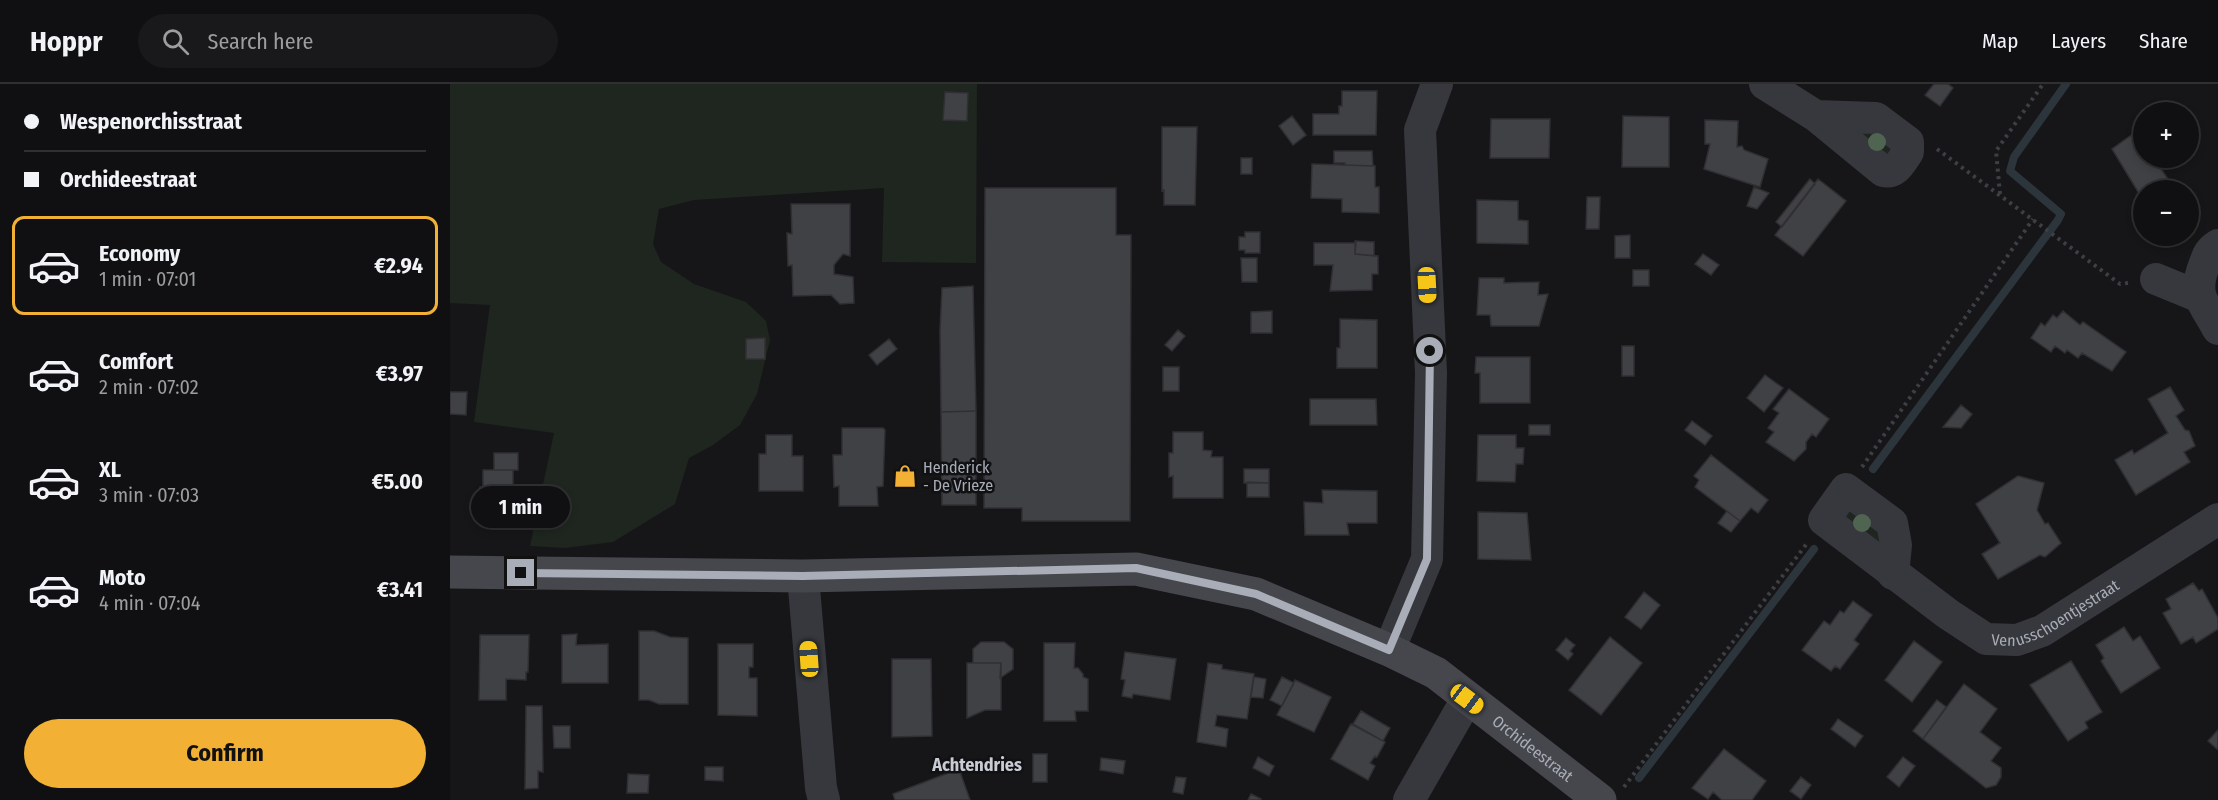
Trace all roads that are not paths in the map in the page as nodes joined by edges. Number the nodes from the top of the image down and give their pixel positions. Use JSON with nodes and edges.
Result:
{"nodes":[{"id":1,"x":1437,"y":84,"type":"edge"},
{"id":2,"x":1765,"y":84,"type":"edge"},
{"id":3,"x":1908,"y":142,"type":"road end"},
{"id":4,"x":2218,"y":245,"type":"edge"},
{"id":5,"x":2156,"y":279,"type":"road end"},
{"id":6,"x":2199,"y":288,"type":"junction"},
{"id":7,"x":2218,"y":329,"type":"edge"},
{"id":8,"x":2218,"y":519,"type":"edge"},
{"id":9,"x":450,"y":572,"type":"edge"},
{"id":10,"x":1893,"y":574,"type":"junction"},
{"id":11,"x":803,"y":576,"type":"junction"},
{"id":12,"x":1389,"y":650,"type":"junction"},
{"id":13,"x":1467,"y":699,"type":"junction"},
{"id":14,"x":1610,"y":795,"type":"edge"},
{"id":15,"x":824,"y":800,"type":"edge"},
{"id":16,"x":1409,"y":800,"type":"edge"}],
"edges":[{"from":1,"to":12,"type":"street"},
{"from":2,"to":3,"type":"street"},
{"from":4,"to":6,"type":"street"},
{"from":5,"to":6,"type":"street"},
{"from":6,"to":7,"type":"street"},
{"from":8,"to":10,"type":"street","name":"Venusschoentjestraat"},
{"from":9,"to":11,"type":"street","name":"Orchideestraat"},
{"from":10,"to":10,"type":"street","name":"Venusschoentjestraat"},
{"from":11,"to":12,"type":"street","name":"Orchideestraat"},
{"from":11,"to":15,"type":"street"},
{"from":12,"to":13,"type":"street","name":"Orchideestraat"},
{"from":13,"to":14,"type":"street","name":"Orchideestraat"},
{"from":13,"to":16,"type":"street"}]}
